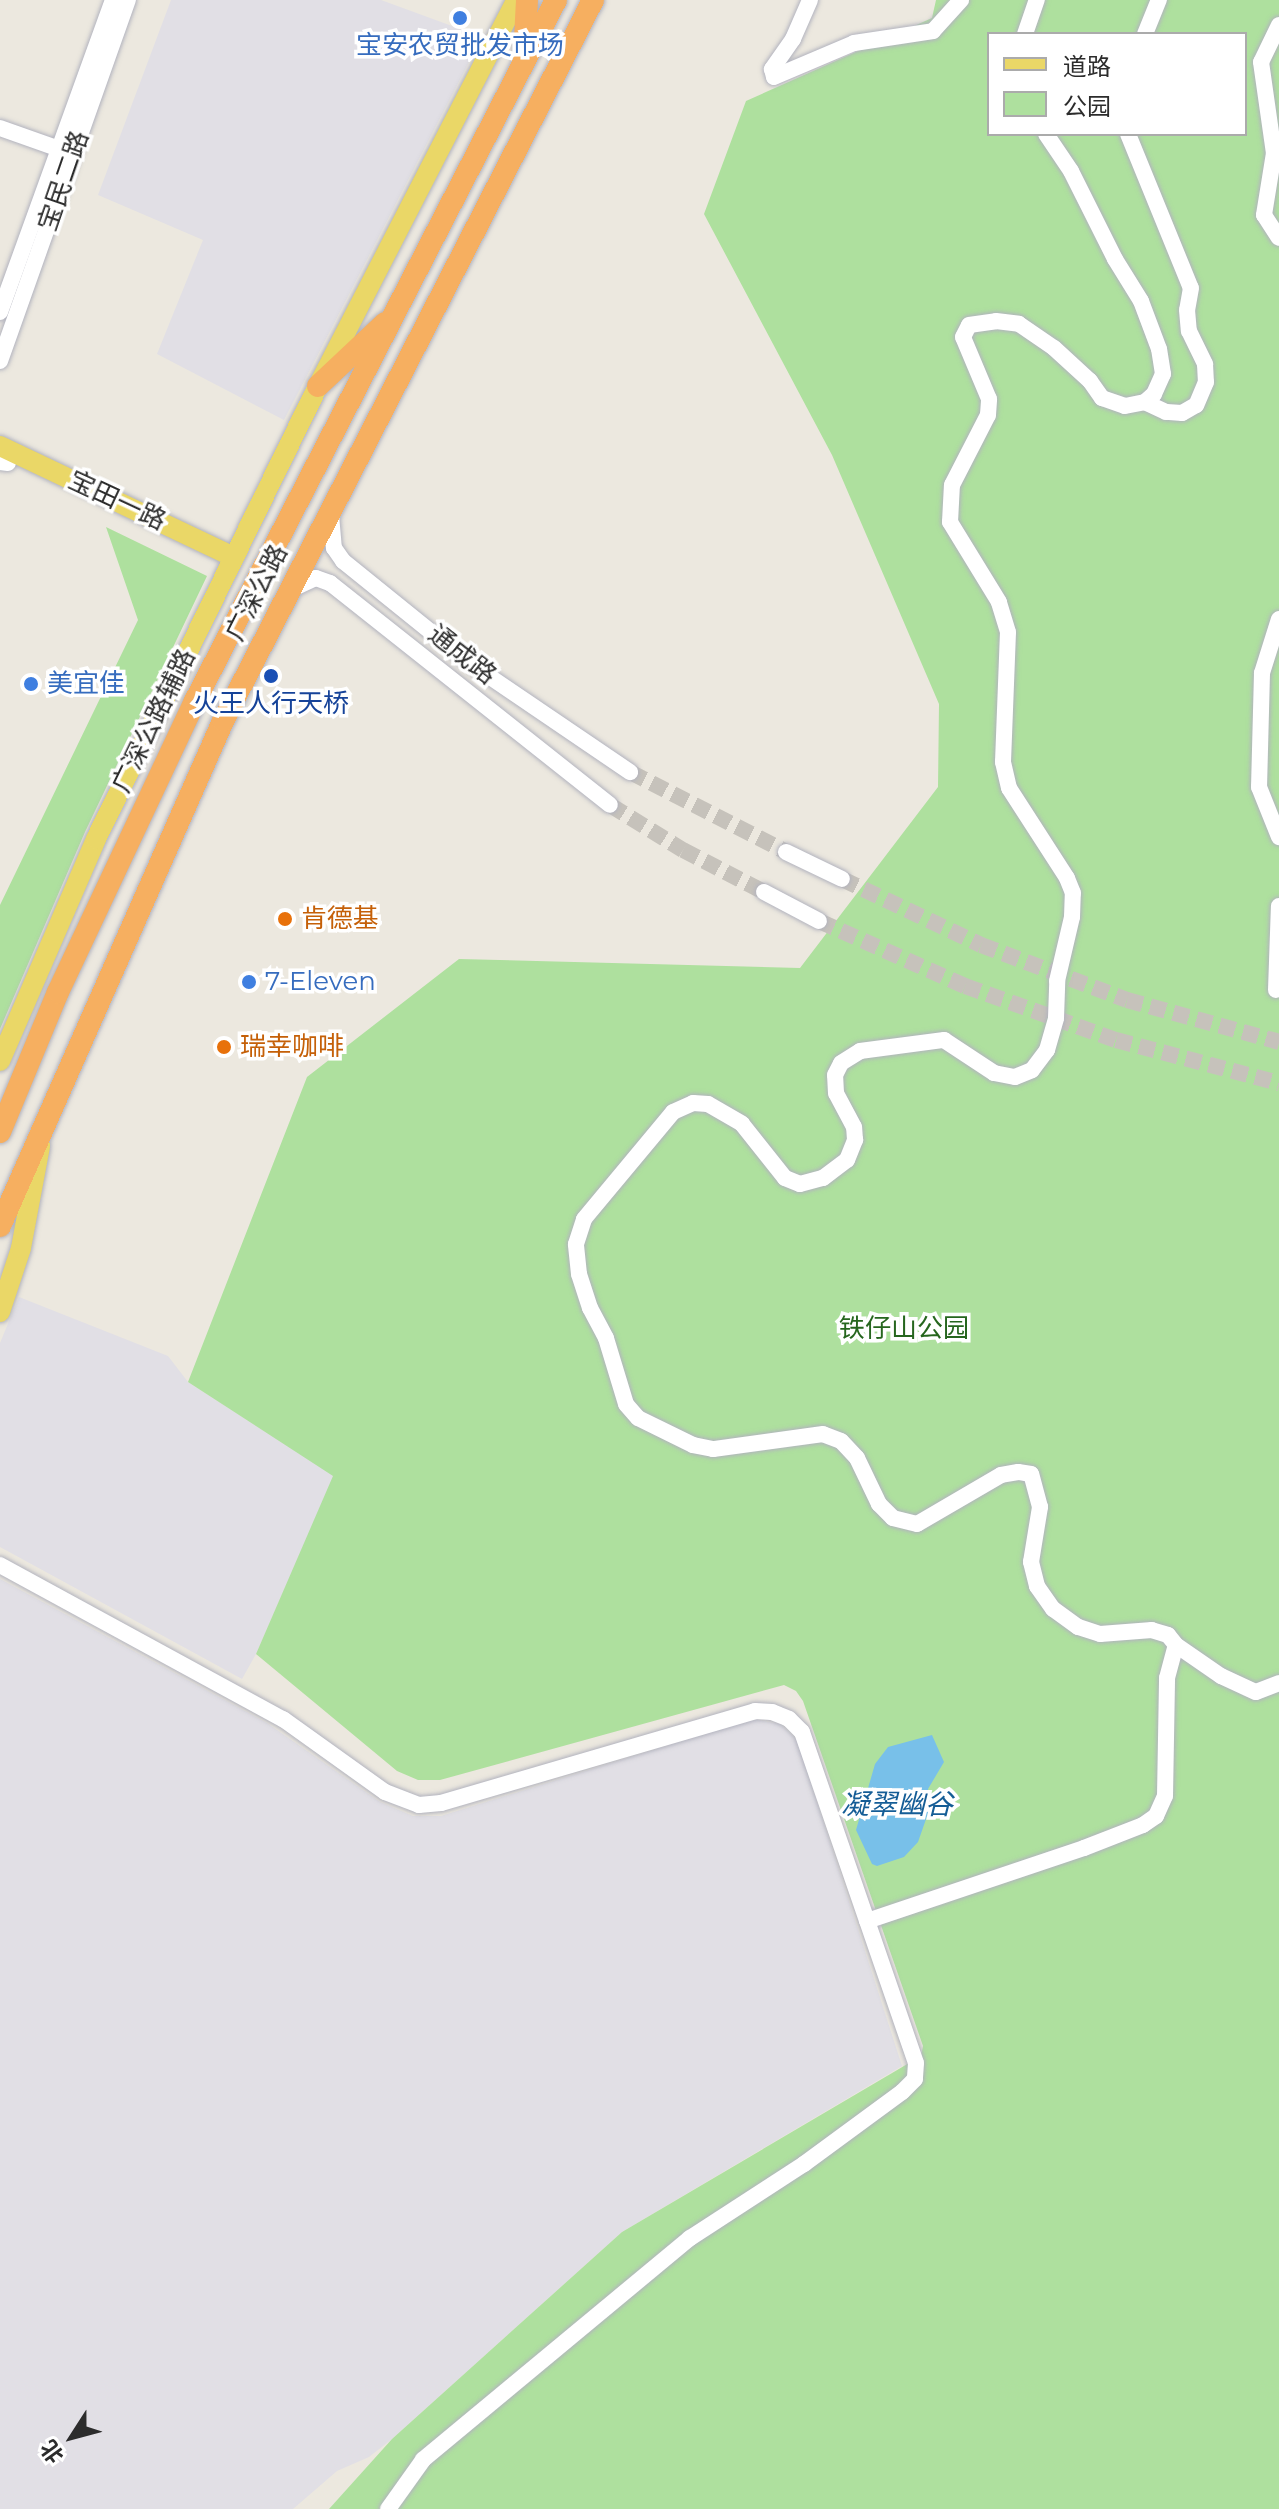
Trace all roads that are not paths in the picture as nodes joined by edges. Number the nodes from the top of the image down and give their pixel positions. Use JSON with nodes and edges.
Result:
{"nodes":[{"id":1,"x":113,"y":0,"type":"edge"},
{"id":2,"x":128,"y":0,"type":"edge"},
{"id":3,"x":516,"y":0,"type":"edge"},
{"id":4,"x":527,"y":0,"type":"edge"},
{"id":5,"x":556,"y":0,"type":"edge"},
{"id":6,"x":593,"y":0,"type":"edge"},
{"id":7,"x":810,"y":0,"type":"edge"},
{"id":8,"x":961,"y":0,"type":"edge"},
{"id":9,"x":1037,"y":0,"type":"edge"},
{"id":10,"x":1159,"y":0,"type":"edge"},
{"id":11,"x":1279,"y":25,"type":"edge"},
{"id":12,"x":1026,"y":32,"type":"edge"},
{"id":13,"x":1146,"y":32,"type":"edge"},
{"id":14,"x":524,"y":67,"type":"junction"},
{"id":15,"x":0,"y":128,"type":"edge"},
{"id":16,"x":1047,"y":136,"type":"edge"},
{"id":17,"x":1129,"y":136,"type":"edge"},
{"id":18,"x":62,"y":150,"type":"junction"},
{"id":19,"x":1279,"y":238,"type":"edge"},
{"id":20,"x":397,"y":311,"type":"junction"},
{"id":21,"x":0,"y":312,"type":"edge"},
{"id":22,"x":0,"y":361,"type":"edge"},
{"id":23,"x":318,"y":386,"type":"junction"},
{"id":24,"x":1145,"y":402,"type":"junction"},
{"id":25,"x":3,"y":453,"type":"edge"},
{"id":26,"x":331,"y":511,"type":"junction"},
{"id":27,"x":232,"y":562,"type":"junction"},
{"id":28,"x":290,"y":590,"type":"junction"},
{"id":29,"x":1279,"y":619,"type":"edge"},
{"id":30,"x":630,"y":772,"type":"tunnel mouth"},
{"id":31,"x":610,"y":805,"type":"tunnel mouth"},
{"id":32,"x":1279,"y":837,"type":"edge"},
{"id":33,"x":786,"y":852,"type":"tunnel mouth"},
{"id":34,"x":842,"y":879,"type":"tunnel mouth"},
{"id":35,"x":764,"y":892,"type":"tunnel mouth"},
{"id":36,"x":1279,"y":906,"type":"edge"},
{"id":37,"x":819,"y":921,"type":"tunnel mouth"},
{"id":38,"x":1276,"y":990,"type":"dead end"},
{"id":39,"x":0,"y":1061,"type":"edge"},
{"id":40,"x":45,"y":1119,"type":"junction"},
{"id":41,"x":0,"y":1132,"type":"edge"},
{"id":42,"x":0,"y":1226,"type":"edge"},
{"id":43,"x":0,"y":1312,"type":"edge"},
{"id":44,"x":0,"y":1565,"type":"edge"},
{"id":45,"x":1176,"y":1645,"type":"junction"},
{"id":46,"x":1279,"y":1683,"type":"edge"},
{"id":47,"x":867,"y":1921,"type":"junction"},
{"id":48,"x":388,"y":2509,"type":"edge"}],
"edges":[{"from":1,"to":18,"type":"street","name":"宝民二路"},
{"from":2,"to":22,"type":"street","name":"宝民二路"},
{"from":3,"to":23,"type":"main road","name":"广深公路辅路"},
{"from":4,"to":14,"type":"highway"},
{"from":5,"to":14,"type":"highway","name":"广深公路"},
{"from":6,"to":26,"type":"highway","name":"广深公路"},
{"from":7,"to":8,"type":"street"},
{"from":9,"to":12,"type":"street"},
{"from":10,"to":13,"type":"street"},
{"from":11,"to":19,"type":"street"},
{"from":14,"to":20,"type":"highway","name":"广深公路"},
{"from":15,"to":18,"type":"street"},
{"from":16,"to":24,"type":"street"},
{"from":17,"to":24,"type":"street"},
{"from":18,"to":21,"type":"street","name":"宝民二路"},
{"from":20,"to":23,"type":"highway"},
{"from":20,"to":41,"type":"highway","name":"广深公路"},
{"from":23,"to":27,"type":"main road","name":"广深公路辅路"},
{"from":24,"to":45,"type":"street"},
{"from":25,"to":27,"type":"main road","name":"宝田一路"},
{"from":26,"to":28,"type":"highway","name":"广深公路"},
{"from":26,"to":30,"type":"street","name":"通成路"},
{"from":27,"to":39,"type":"main road","name":"广深公路辅路"},
{"from":28,"to":31,"type":"street","name":"通成路"},
{"from":28,"to":40,"type":"highway","name":"广深公路"},
{"from":29,"to":32,"type":"street"},
{"from":33,"to":34,"type":"street"},
{"from":35,"to":37,"type":"street"},
{"from":36,"to":38,"type":"street"},
{"from":40,"to":42,"type":"highway","name":"广深公路"},
{"from":40,"to":43,"type":"main road"},
{"from":44,"to":47,"type":"street"},
{"from":45,"to":46,"type":"street"},
{"from":45,"to":47,"type":"street"},
{"from":47,"to":48,"type":"street"}]}
